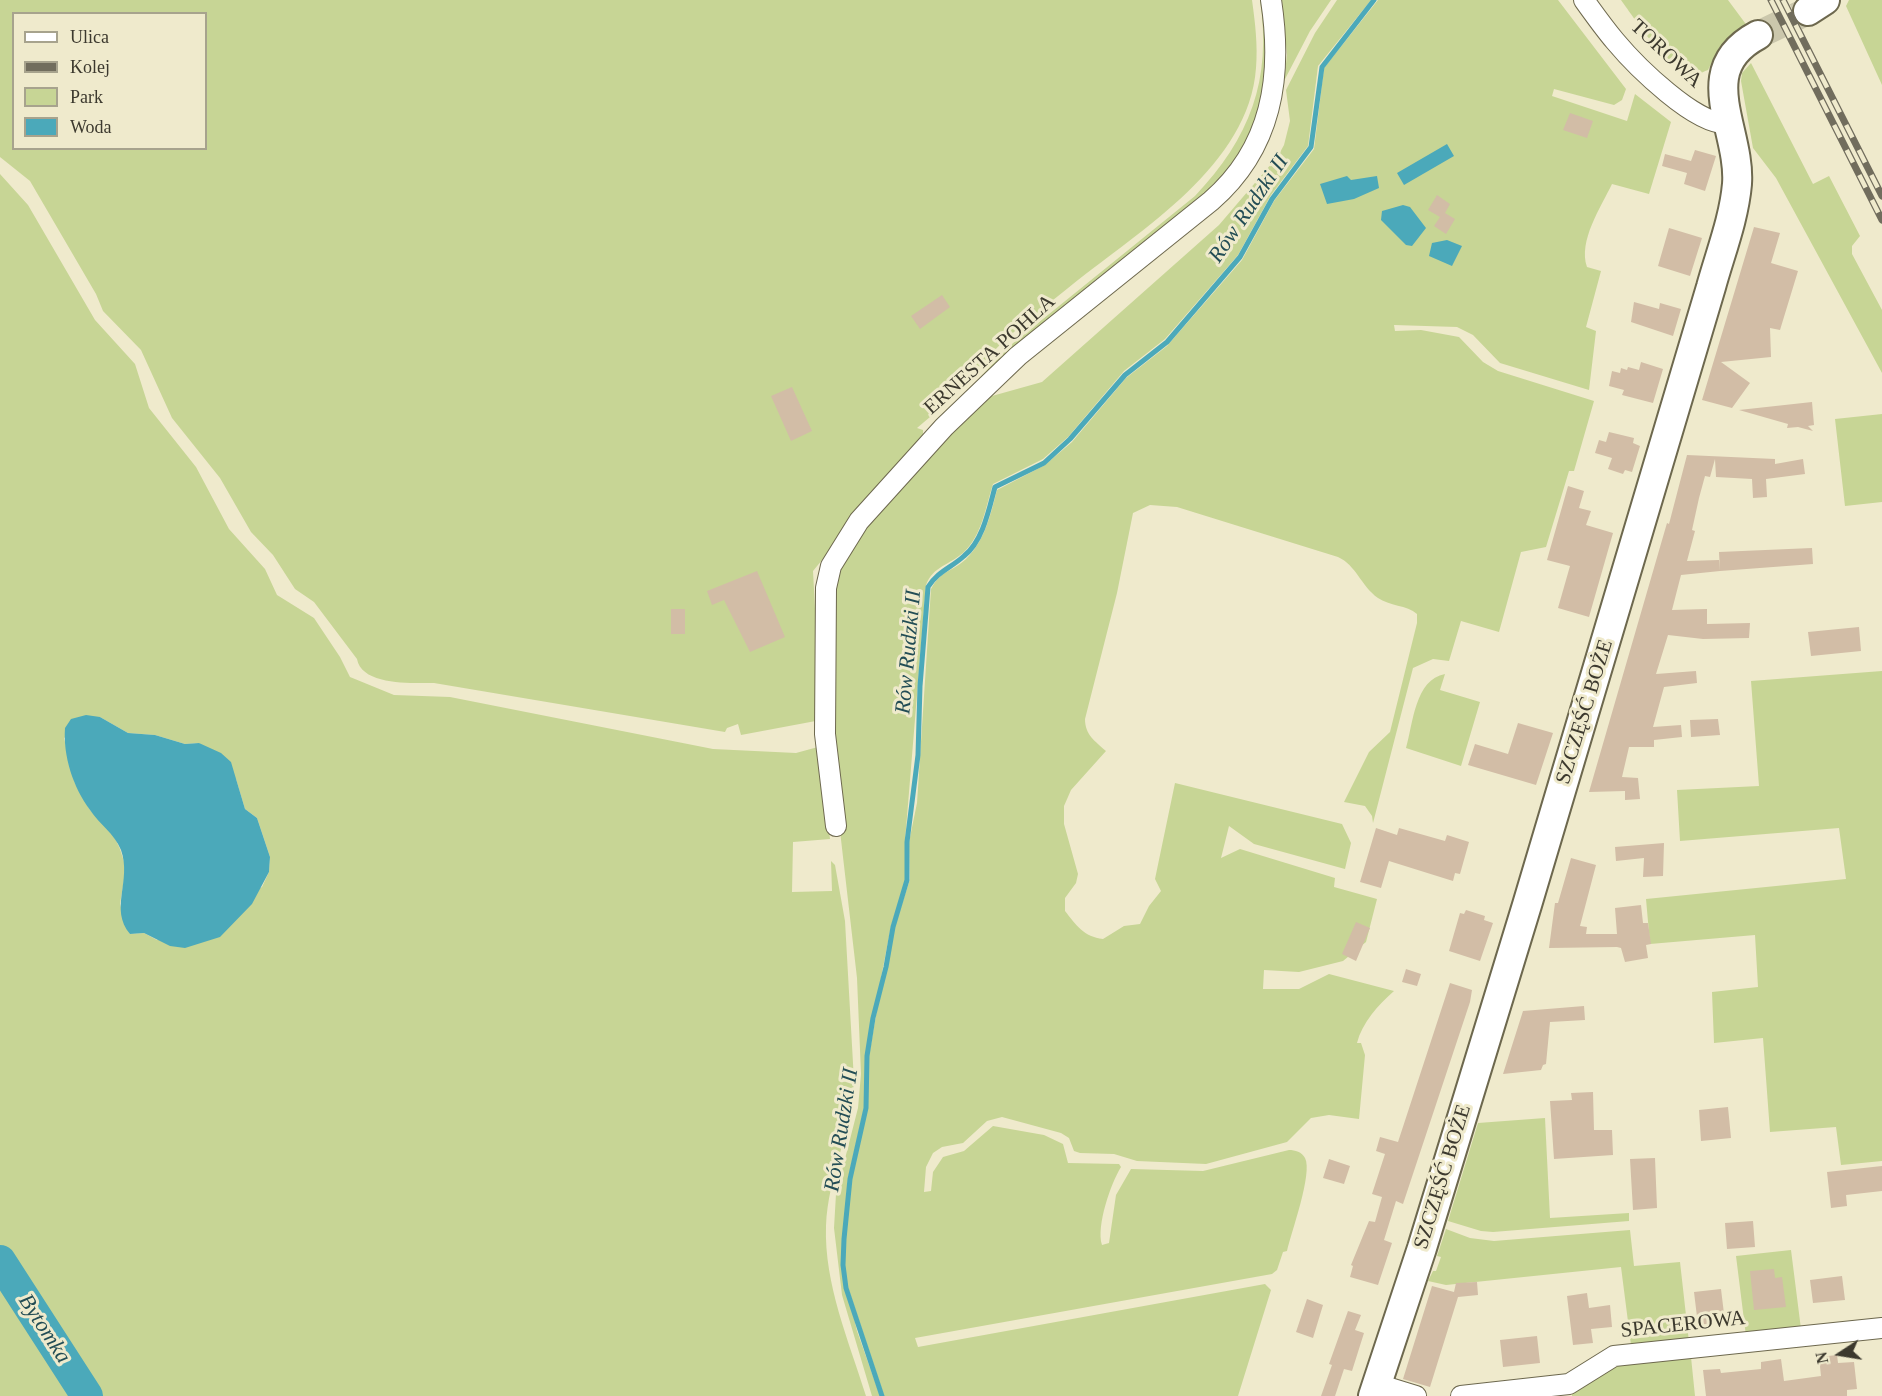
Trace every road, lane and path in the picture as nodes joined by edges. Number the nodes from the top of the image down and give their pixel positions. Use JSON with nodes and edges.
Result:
{"nodes":[{"id":1,"x":1271,"y":0,"type":"edge"},
{"id":2,"x":1584,"y":0,"type":"edge"},
{"id":3,"x":1758,"y":35,"type":"tunnel mouth"},
{"id":4,"x":1728,"y":123,"type":"junction"},
{"id":5,"x":836,"y":826,"type":"dead end"},
{"id":6,"x":1882,"y":1328,"type":"edge"},
{"id":7,"x":1375,"y":1390,"type":"edge"},
{"id":8,"x":1416,"y":1396,"type":"edge"},
{"id":9,"x":1461,"y":1396,"type":"edge"}],
"edges":[{"from":1,"to":5,"type":"street","name":"ERNESTA POHLA"},
{"from":2,"to":4,"type":"street","name":"TOROWA"},
{"from":3,"to":4,"type":"street","name":"SZCZĘŚĆ BOŻE"},
{"from":4,"to":7,"type":"street","name":"SZCZĘŚĆ BOŻE"},
{"from":6,"to":9,"type":"street","name":"SPACEROWA"},
{"from":7,"to":8,"type":"street"}]}
